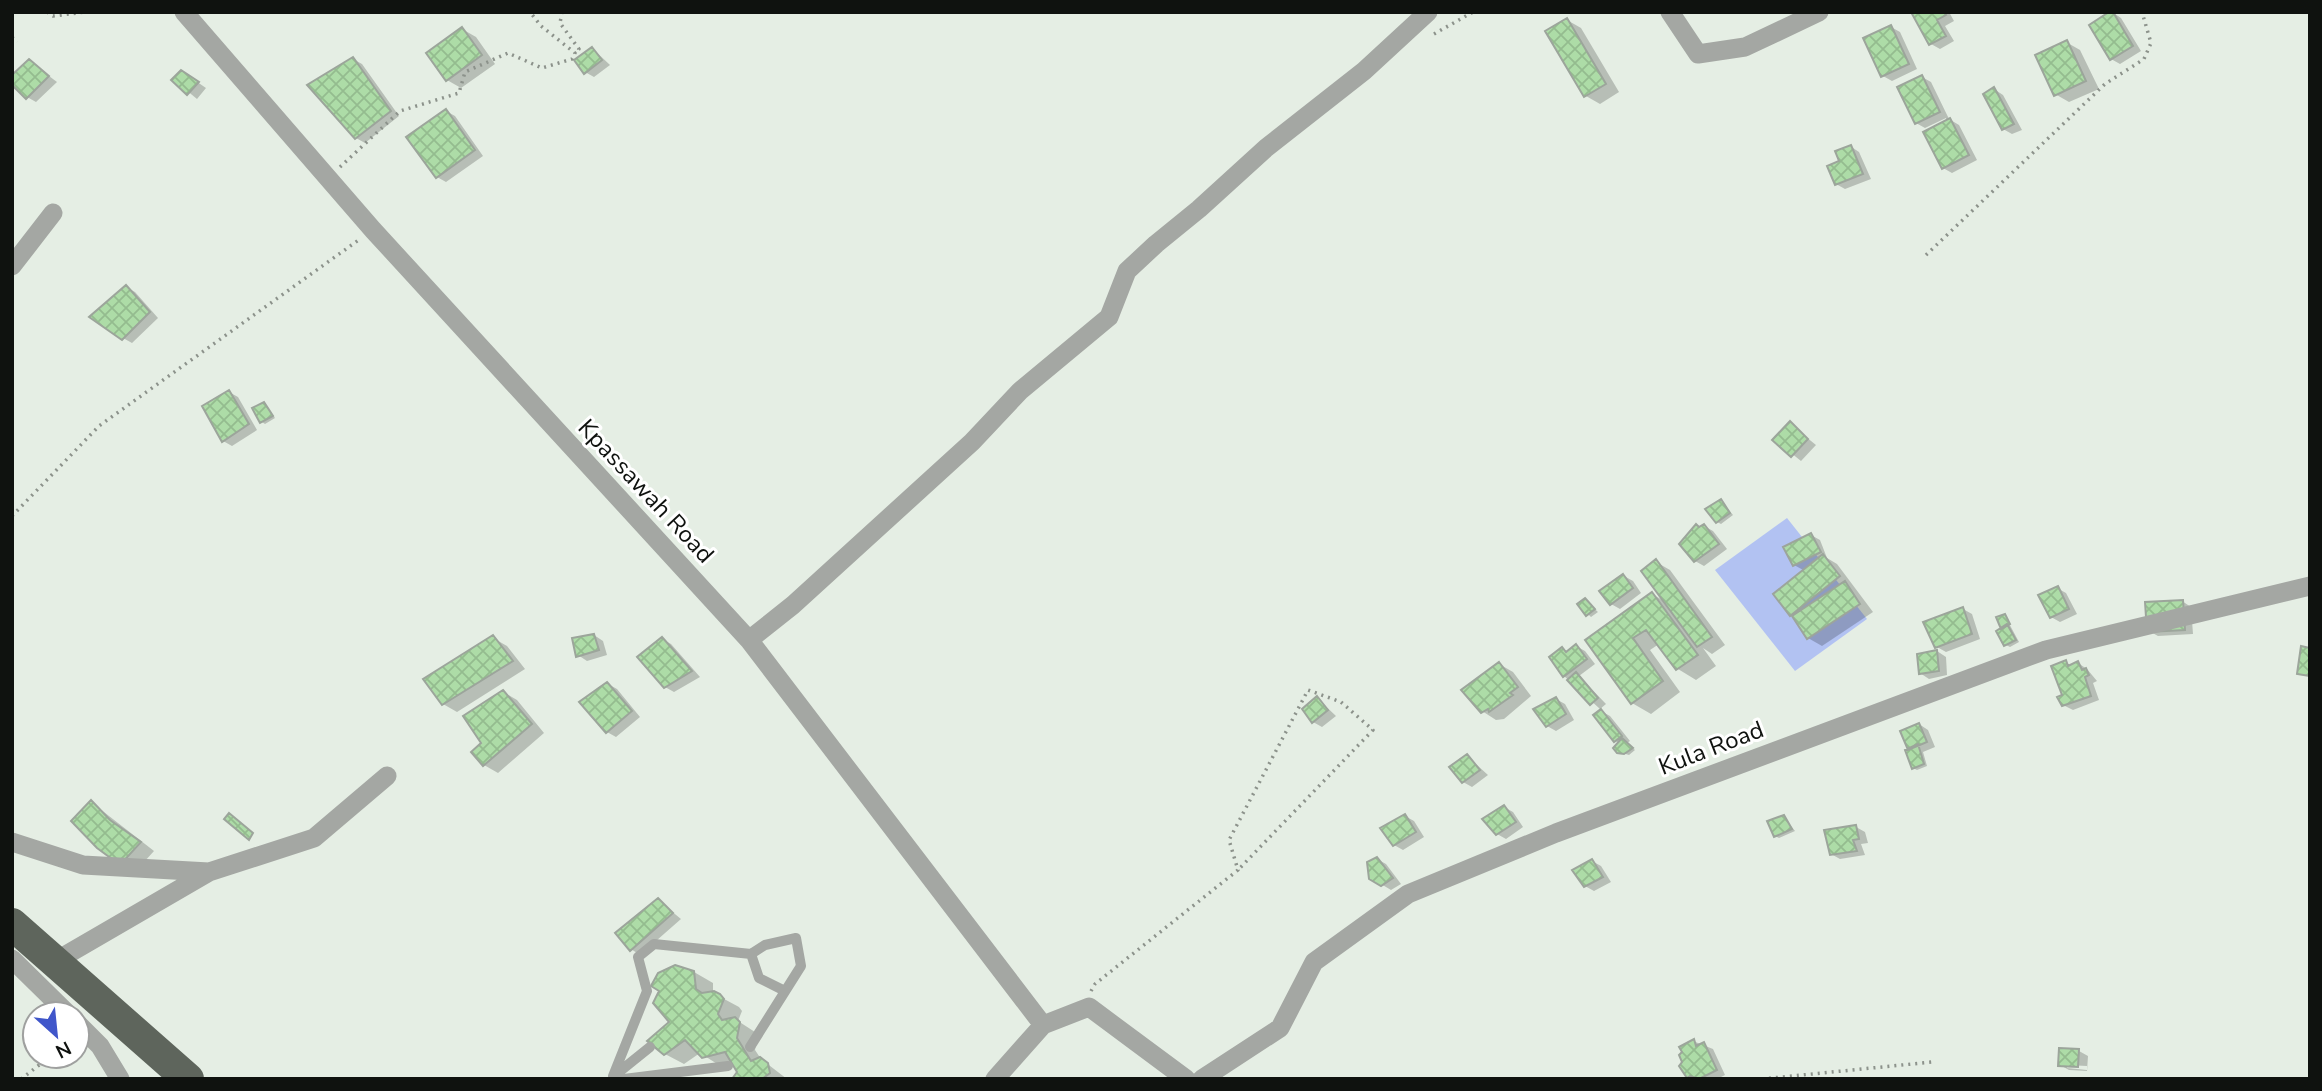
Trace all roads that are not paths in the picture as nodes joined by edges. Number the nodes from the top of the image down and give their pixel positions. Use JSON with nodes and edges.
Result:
{"nodes":[{"id":1,"x":184,"y":12,"type":"edge"},
{"id":2,"x":1428,"y":12,"type":"edge"},
{"id":3,"x":1670,"y":12,"type":"edge"},
{"id":4,"x":1819,"y":12,"type":"edge"},
{"id":5,"x":53,"y":213,"type":"dead end"},
{"id":6,"x":12,"y":266,"type":"edge"},
{"id":7,"x":2310,"y":586,"type":"edge"},
{"id":8,"x":749,"y":640,"type":"junction"},
{"id":9,"x":387,"y":776,"type":"dead end"},
{"id":10,"x":12,"y":842,"type":"edge"},
{"id":11,"x":209,"y":872,"type":"junction"},
{"id":12,"x":12,"y":924,"type":"edge"},
{"id":13,"x":751,"y":954,"type":"junction"},
{"id":14,"x":12,"y":958,"type":"edge"},
{"id":15,"x":54,"y":962,"type":"junction"},
{"id":16,"x":785,"y":991,"type":"junction"},
{"id":17,"x":54,"y":1000,"type":"edge"},
{"id":18,"x":104,"y":1005,"type":"junction"},
{"id":19,"x":91,"y":1017,"type":"edge"},
{"id":20,"x":1044,"y":1025,"type":"junction"},
{"id":21,"x":91,"y":1037,"type":"edge"},
{"id":22,"x":650,"y":1047,"type":"dead end"},
{"id":23,"x":750,"y":1047,"type":"dead end"},
{"id":24,"x":728,"y":1066,"type":"dead end"},
{"id":25,"x":616,"y":1078,"type":"edge"},
{"id":26,"x":120,"y":1079,"type":"edge"},
{"id":27,"x":188,"y":1079,"type":"edge"},
{"id":28,"x":995,"y":1079,"type":"edge"},
{"id":29,"x":1186,"y":1079,"type":"edge"},
{"id":30,"x":1202,"y":1079,"type":"edge"}],
"edges":[{"from":1,"to":8,"type":"street","name":"Kpassawah Road"},
{"from":2,"to":8,"type":"street"},
{"from":3,"to":4,"type":"street"},
{"from":5,"to":6,"type":"street"},
{"from":7,"to":30,"type":"street","name":"Kula Road"},
{"from":8,"to":20,"type":"street","name":"Kpassawah Road"},
{"from":9,"to":11,"type":"street"},
{"from":10,"to":11,"type":"street"},
{"from":11,"to":15,"type":"street"},
{"from":12,"to":15,"type":"highway"},
{"from":13,"to":16,"type":"lane"},
{"from":13,"to":16,"type":"lane"},
{"from":13,"to":25,"type":"lane"},
{"from":14,"to":17,"type":"street"},
{"from":15,"to":18,"type":"highway"},
{"from":16,"to":23,"type":"lane"},
{"from":18,"to":19,"type":"street"},
{"from":18,"to":27,"type":"highway"},
{"from":20,"to":28,"type":"street"},
{"from":20,"to":29,"type":"street"},
{"from":21,"to":26,"type":"street"},
{"from":22,"to":25,"type":"lane"},
{"from":24,"to":25,"type":"lane"}]}
